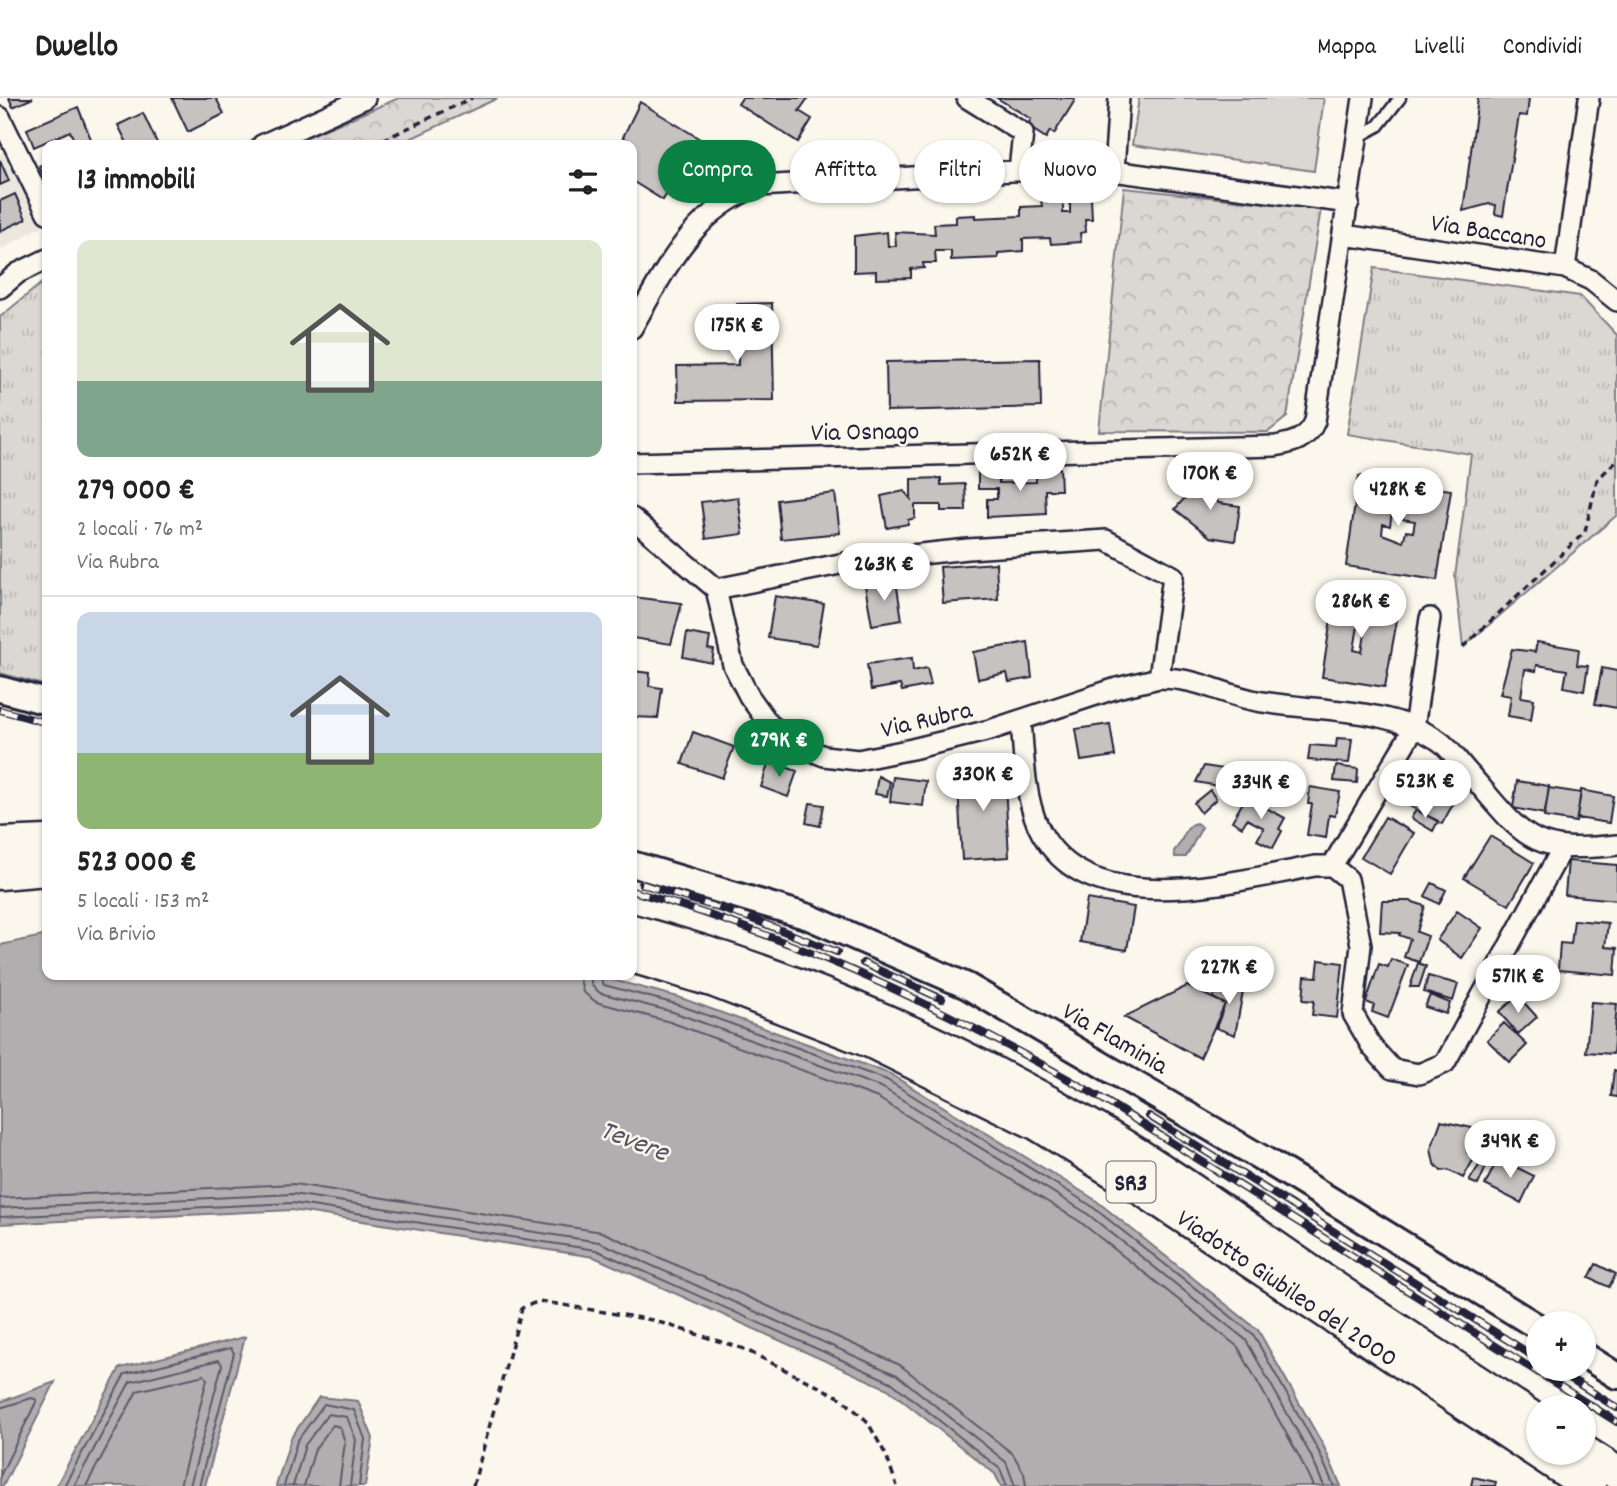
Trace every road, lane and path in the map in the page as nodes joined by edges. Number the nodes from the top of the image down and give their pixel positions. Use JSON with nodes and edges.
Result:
{"nodes":[{"id":1,"x":365,"y":98,"type":"edge"},
{"id":2,"x":472,"y":98,"type":"edge"},
{"id":3,"x":967,"y":98,"type":"edge"},
{"id":4,"x":1119,"y":98,"type":"edge"},
{"id":5,"x":1363,"y":98,"type":"edge"},
{"id":6,"x":1400,"y":98,"type":"edge"},
{"id":7,"x":1589,"y":98,"type":"edge"},
{"id":8,"x":0,"y":117,"type":"edge"},
{"id":9,"x":1357,"y":137,"type":"junction"},
{"id":10,"x":273,"y":140,"type":"edge"},
{"id":11,"x":383,"y":140,"type":"edge"},
{"id":12,"x":1022,"y":140,"type":"edge"},
{"id":13,"x":1116,"y":140,"type":"edge"},
{"id":14,"x":1019,"y":170,"type":"edge"},
{"id":15,"x":1121,"y":171,"type":"edge"},
{"id":16,"x":42,"y":203,"type":"edge"},
{"id":17,"x":1349,"y":203,"type":"junction"},
{"id":18,"x":1344,"y":235,"type":"junction"},
{"id":19,"x":42,"y":261,"type":"edge"},
{"id":20,"x":1565,"y":268,"type":"junction"},
{"id":21,"x":0,"y":288,"type":"edge"},
{"id":22,"x":1617,"y":301,"type":"edge"},
{"id":23,"x":637,"y":320,"type":"edge"},
{"id":24,"x":1617,"y":460,"type":"edge"},
{"id":25,"x":637,"y":463,"type":"edge"},
{"id":26,"x":637,"y":522,"type":"edge"},
{"id":27,"x":716,"y":589,"type":"junction"},
{"id":28,"x":1430,"y":618,"type":"dead end"},
{"id":29,"x":1463,"y":647,"type":"dead end"},
{"id":30,"x":1159,"y":678,"type":"junction"},
{"id":31,"x":0,"y":689,"type":"edge"},
{"id":32,"x":42,"y":701,"type":"edge"},
{"id":33,"x":1021,"y":721,"type":"junction"},
{"id":34,"x":1414,"y":728,"type":"junction"},
{"id":35,"x":42,"y":842,"type":"edge"},
{"id":36,"x":0,"y":844,"type":"edge"},
{"id":37,"x":1617,"y":845,"type":"edge"},
{"id":38,"x":1563,"y":848,"type":"junction"},
{"id":39,"x":637,"y":865,"type":"edge"},
{"id":40,"x":1332,"y":866,"type":"junction"},
{"id":41,"x":42,"y":869,"type":"edge"},
{"id":42,"x":0,"y":873,"type":"edge"},
{"id":43,"x":637,"y":931,"type":"edge"},
{"id":44,"x":637,"y":958,"type":"edge"},
{"id":45,"x":1526,"y":1320,"type":"edge"},
{"id":46,"x":1596,"y":1363,"type":"edge"},
{"id":47,"x":1617,"y":1376,"type":"edge"},
{"id":48,"x":1526,"y":1414,"type":"edge"},
{"id":49,"x":1596,"y":1460,"type":"edge"},
{"id":50,"x":1617,"y":1473,"type":"edge"},
{"id":51,"x":473,"y":1486,"type":"edge"},
{"id":52,"x":897,"y":1486,"type":"edge"},
{"id":53,"x":1589,"y":1486,"type":"edge"}],
"edges":[{"from":1,"to":10,"type":"street"},
{"from":2,"to":11,"type":"path"},
{"from":3,"to":12,"type":"street"},
{"from":4,"to":13,"type":"street"},
{"from":5,"to":9,"type":"street"},
{"from":6,"to":9,"type":"lane"},
{"from":7,"to":20,"type":"street"},
{"from":8,"to":16,"type":"street"},
{"from":9,"to":17,"type":"street"},
{"from":14,"to":23,"type":"street"},
{"from":15,"to":17,"type":"street"},
{"from":17,"to":18,"type":"street"},
{"from":18,"to":20,"type":"street","name":"Via Baccano"},
{"from":18,"to":25,"type":"street","name":"Via Osnago"},
{"from":19,"to":21,"type":"street"},
{"from":20,"to":22,"type":"street","name":"Via Baccano"},
{"from":24,"to":29,"type":"path"},
{"from":26,"to":27,"type":"street"},
{"from":27,"to":30,"type":"street"},
{"from":27,"to":33,"type":"street","name":"Via Rubra"},
{"from":28,"to":34,"type":"street"},
{"from":30,"to":33,"type":"street","name":"Via Rubra"},
{"from":30,"to":34,"type":"street","name":"Via Rubra"},
{"from":31,"to":32,"type":"street"},
{"from":33,"to":40,"type":"street"},
{"from":34,"to":38,"type":"street","name":"Via Rubra"},
{"from":34,"to":40,"type":"street"},
{"from":35,"to":36,"type":"highway"},
{"from":37,"to":38,"type":"street","name":"Via Rubra"},
{"from":38,"to":40,"type":"street"},
{"from":39,"to":45,"type":"street","name":"Via Flaminia"},
{"from":41,"to":42,"type":"highway"},
{"from":43,"to":48,"type":"highway","name":"Viadotto Giubileo del 2000","number":"SR3"},
{"from":44,"to":53,"type":"highway","name":"Viadotto Giubileo del 2000","number":"SR3"},
{"from":46,"to":47,"type":"street"},
{"from":49,"to":50,"type":"highway"},
{"from":51,"to":52,"type":"path"}]}
